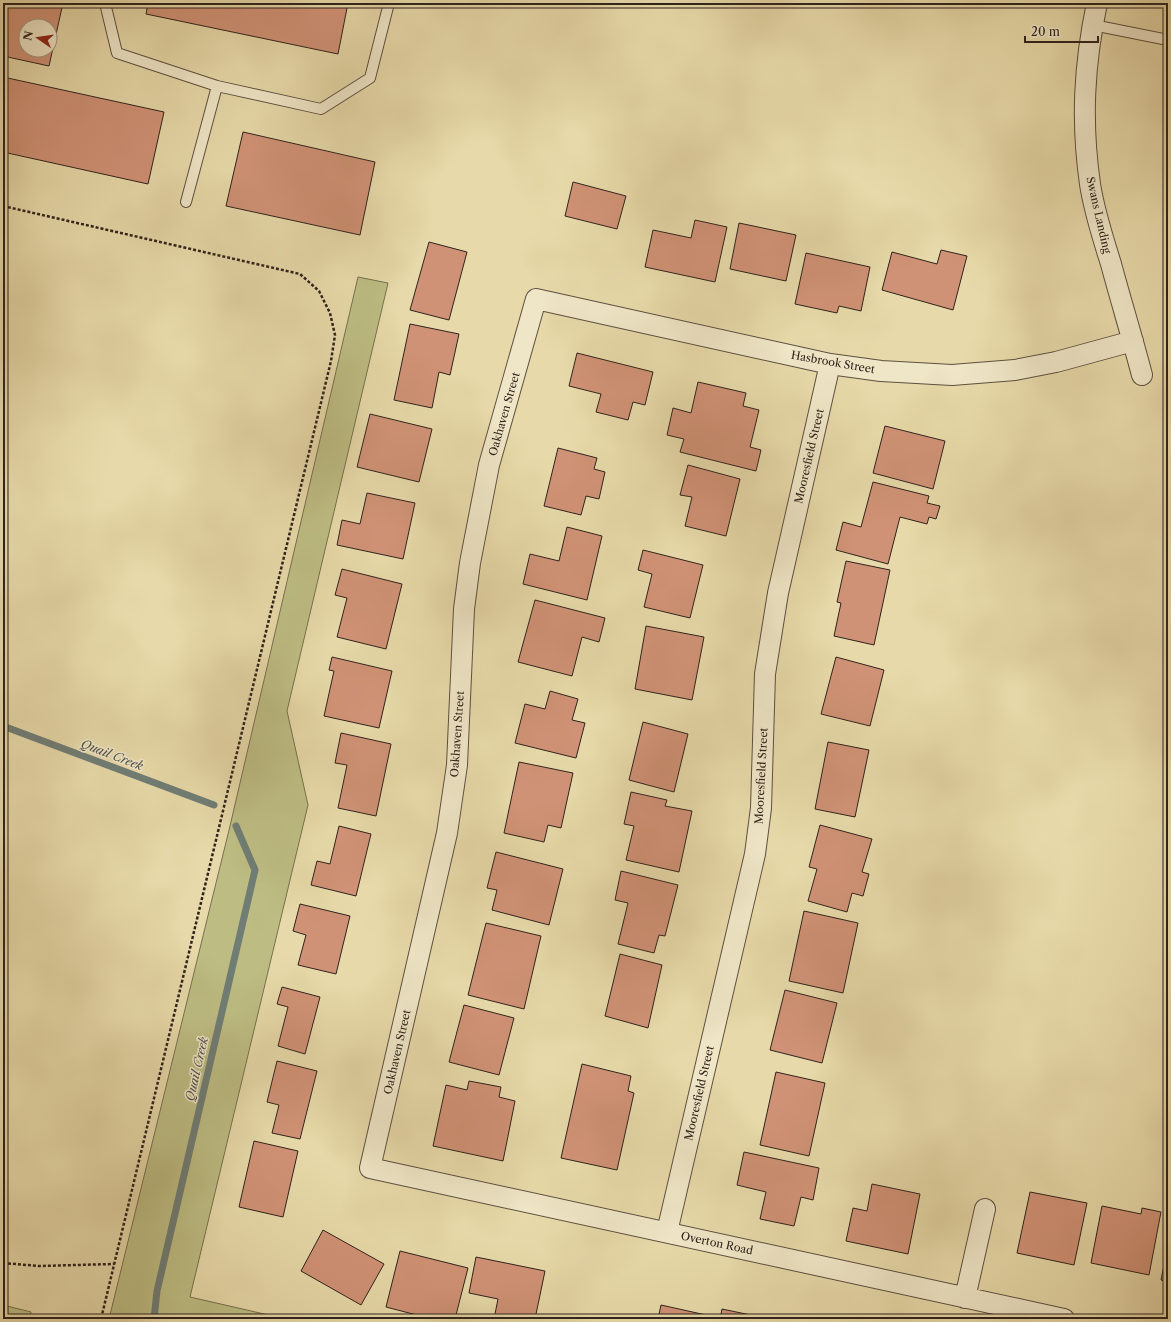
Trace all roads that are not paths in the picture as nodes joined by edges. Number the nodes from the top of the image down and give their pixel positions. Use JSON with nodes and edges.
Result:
{"nodes":[{"id":1,"x":105,"y":3,"type":"edge"},
{"id":2,"x":389,"y":3,"type":"edge"},
{"id":3,"x":1097,"y":3,"type":"edge"},
{"id":4,"x":1093,"y":25,"type":"junction"},
{"id":5,"x":1168,"y":40,"type":"edge"},
{"id":6,"x":217,"y":86,"type":"junction"},
{"id":7,"x":186,"y":202,"type":"dead end"},
{"id":8,"x":536,"y":299,"type":"joint"},
{"id":9,"x":1133,"y":341,"type":"junction"},
{"id":10,"x":830,"y":364,"type":"junction"},
{"id":11,"x":1142,"y":375,"type":"dead end"},
{"id":12,"x":370,"y":1168,"type":"joint"},
{"id":13,"x":985,"y":1209,"type":"dead end"},
{"id":14,"x":667,"y":1232,"type":"junction"},
{"id":15,"x":965,"y":1298,"type":"junction"},
{"id":16,"x":1064,"y":1319,"type":"edge"}],
"edges":[{"from":1,"to":6,"type":"lane"},
{"from":2,"to":6,"type":"lane"},
{"from":3,"to":4,"type":"street","name":"Swans Landing"},
{"from":4,"to":5,"type":"lane"},
{"from":4,"to":9,"type":"street","name":"Swans Landing"},
{"from":6,"to":7,"type":"lane"},
{"from":8,"to":10,"type":"street","name":"Hasbrook Street"},
{"from":8,"to":12,"type":"street","name":"Oakhaven Street"},
{"from":9,"to":10,"type":"street","name":"Hasbrook Street"},
{"from":9,"to":11,"type":"street","name":"Swans Landing"},
{"from":10,"to":14,"type":"street","name":"Mooresfield Street"},
{"from":12,"to":14,"type":"street","name":"Overton Road"},
{"from":13,"to":15,"type":"street"},
{"from":14,"to":15,"type":"street","name":"Overton Road"},
{"from":15,"to":16,"type":"street","name":"Overton Road"}]}
